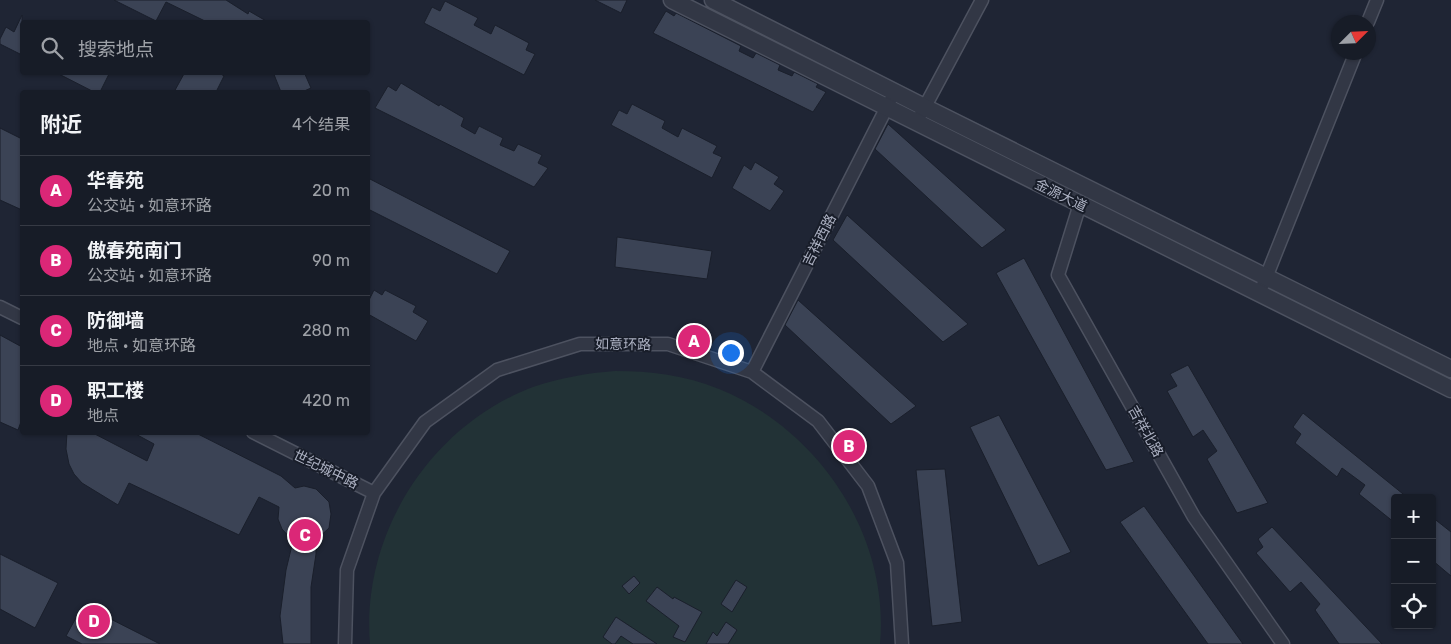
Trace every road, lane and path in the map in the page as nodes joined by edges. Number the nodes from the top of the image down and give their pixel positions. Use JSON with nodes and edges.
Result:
{"nodes":[{"id":1,"x":672,"y":0,"type":"edge"},
{"id":2,"x":713,"y":0,"type":"edge"},
{"id":3,"x":982,"y":0,"type":"edge"},
{"id":4,"x":1377,"y":0,"type":"edge"},
{"id":5,"x":1371,"y":15,"type":"edge"},
{"id":6,"x":1353,"y":60,"type":"edge"},
{"id":7,"x":894,"y":92,"type":"junction"},
{"id":8,"x":924,"y":107,"type":"junction"},
{"id":9,"x":886,"y":108,"type":"junction"},
{"id":10,"x":916,"y":122,"type":"junction"},
{"id":11,"x":1080,"y":204,"type":"junction"},
{"id":12,"x":1266,"y":277,"type":"junction"},
{"id":13,"x":1260,"y":294,"type":"junction"},
{"id":14,"x":0,"y":307,"type":"edge"},
{"id":15,"x":20,"y":317,"type":"edge"},
{"id":16,"x":1451,"y":369,"type":"edge"},
{"id":17,"x":752,"y":372,"type":"junction"},
{"id":18,"x":1451,"y":389,"type":"edge"},
{"id":19,"x":258,"y":435,"type":"edge"},
{"id":20,"x":374,"y":493,"type":"junction"},
{"id":21,"x":345,"y":644,"type":"edge"},
{"id":22,"x":902,"y":644,"type":"edge"},
{"id":23,"x":1283,"y":644,"type":"edge"}],
"edges":[{"from":1,"to":9,"type":"street","name":"金源大道"},
{"from":2,"to":7,"type":"street","name":"金源大道"},
{"from":3,"to":8,"type":"street"},
{"from":4,"to":5,"type":"street"},
{"from":6,"to":12,"type":"street"},
{"from":7,"to":8,"type":"street","name":"金源大道"},
{"from":7,"to":9,"type":"street","name":"吉祥西路"},
{"from":8,"to":10,"type":"street"},
{"from":8,"to":12,"type":"street","name":"金源大道"},
{"from":9,"to":10,"type":"street","name":"金源大道"},
{"from":9,"to":17,"type":"street","name":"吉祥西路"},
{"from":10,"to":11,"type":"street","name":"金源大道"},
{"from":11,"to":13,"type":"street","name":"金源大道"},
{"from":11,"to":23,"type":"street","name":"吉祥北路"},
{"from":12,"to":13,"type":"street"},
{"from":12,"to":16,"type":"street","name":"金源大道"},
{"from":13,"to":18,"type":"street","name":"金源大道"},
{"from":14,"to":15,"type":"street"},
{"from":17,"to":20,"type":"street","name":"如意环路"},
{"from":17,"to":22,"type":"street","name":"如意环路"},
{"from":19,"to":20,"type":"street","name":"世纪城中路"},
{"from":20,"to":21,"type":"street","name":"如意环路"}]}
